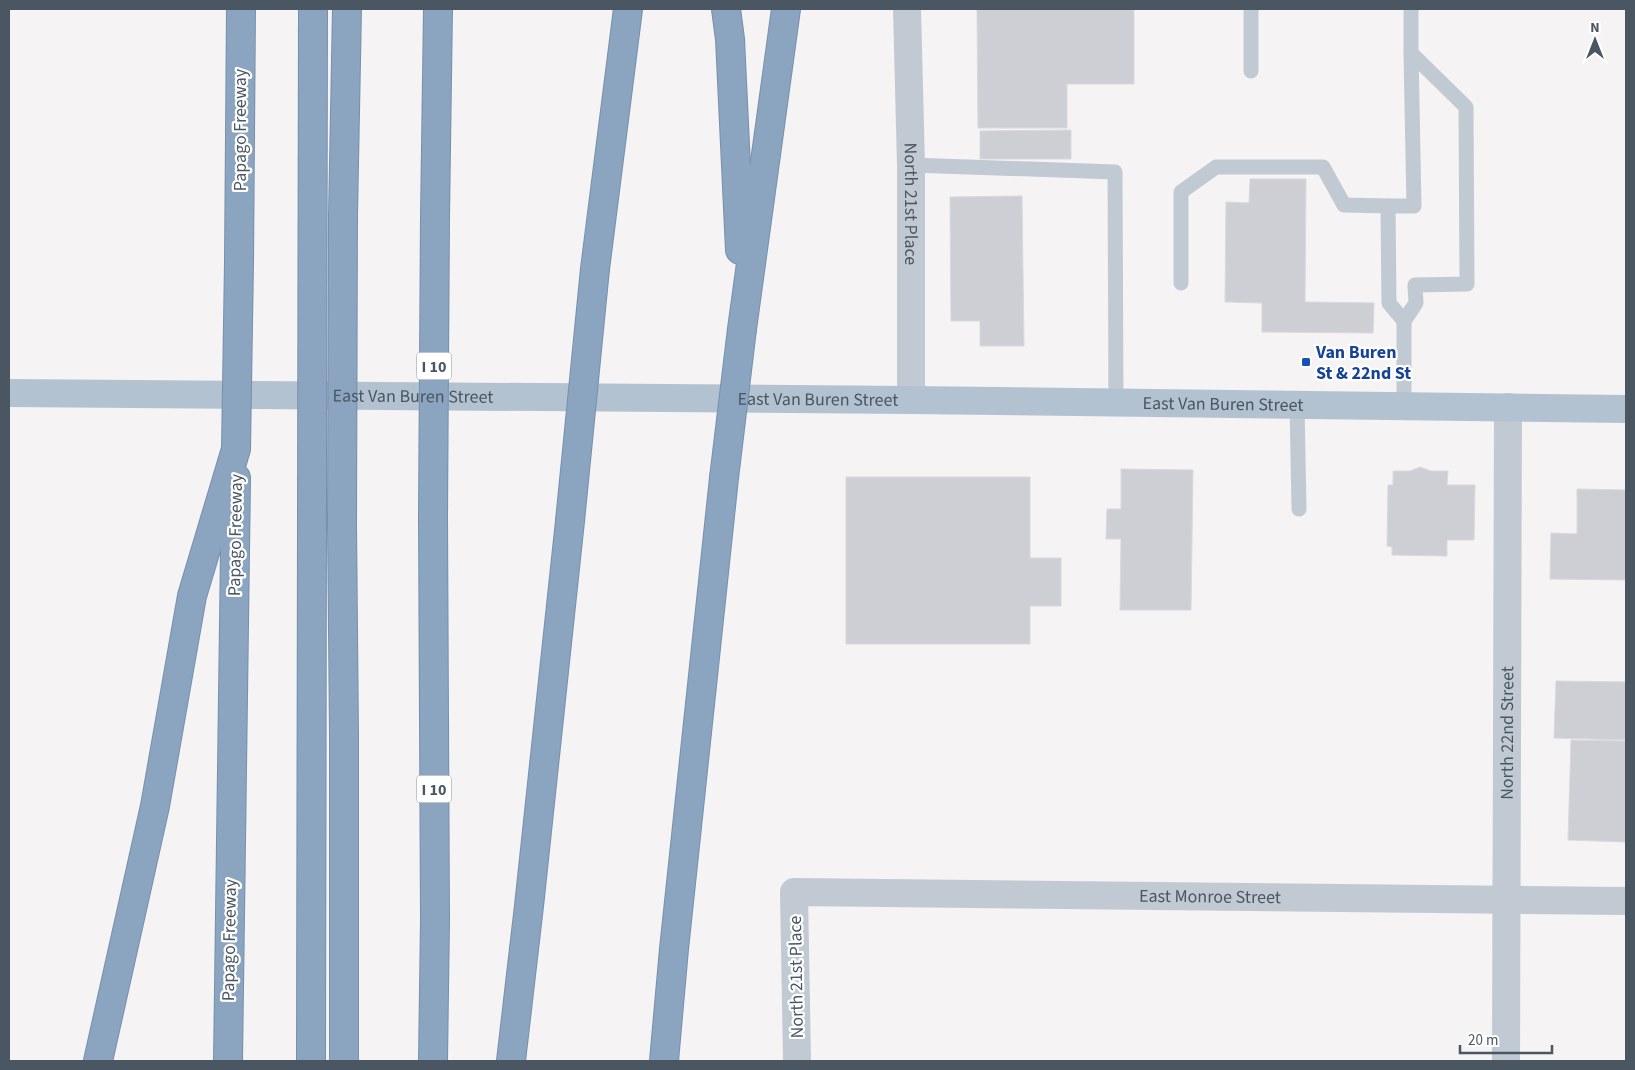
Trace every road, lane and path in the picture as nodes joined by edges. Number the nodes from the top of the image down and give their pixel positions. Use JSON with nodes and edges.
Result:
{"nodes":[{"id":1,"x":241,"y":9,"type":"edge"},
{"id":2,"x":313,"y":9,"type":"edge"},
{"id":3,"x":347,"y":9,"type":"edge"},
{"id":4,"x":438,"y":9,"type":"edge"},
{"id":5,"x":628,"y":9,"type":"edge"},
{"id":6,"x":726,"y":9,"type":"edge"},
{"id":7,"x":786,"y":9,"type":"edge"},
{"id":8,"x":907,"y":9,"type":"edge"},
{"id":9,"x":1251,"y":9,"type":"edge"},
{"id":10,"x":1411,"y":9,"type":"edge"},
{"id":11,"x":1411,"y":53,"type":"junction"},
{"id":12,"x":1251,"y":71,"type":"dead end"},
{"id":13,"x":911,"y":165,"type":"junction"},
{"id":14,"x":1388,"y":206,"type":"junction"},
{"id":15,"x":1181,"y":283,"type":"dead end"},
{"id":16,"x":1404,"y":322,"type":"junction"},
{"id":17,"x":742,"y":329,"type":"junction"},
{"id":18,"x":9,"y":393,"type":"edge"},
{"id":19,"x":911,"y":400,"type":"junction"},
{"id":20,"x":1116,"y":402,"type":"junction"},
{"id":21,"x":1297,"y":404,"type":"junction"},
{"id":22,"x":1404,"y":406,"type":"junction"},
{"id":23,"x":1508,"y":407,"type":"junction"},
{"id":24,"x":1626,"y":408,"type":"edge"},
{"id":25,"x":1299,"y":509,"type":"dead end"},
{"id":26,"x":225,"y":527,"type":"junction"},
{"id":27,"x":794,"y":892,"type":"joint"},
{"id":28,"x":1507,"y":899,"type":"junction"},
{"id":29,"x":1626,"y":901,"type":"edge"},
{"id":30,"x":98,"y":1061,"type":"edge"},
{"id":31,"x":228,"y":1061,"type":"edge"},
{"id":32,"x":311,"y":1061,"type":"edge"},
{"id":33,"x":344,"y":1061,"type":"edge"},
{"id":34,"x":434,"y":1061,"type":"edge"},
{"id":35,"x":510,"y":1061,"type":"edge"},
{"id":36,"x":664,"y":1061,"type":"edge"},
{"id":37,"x":797,"y":1061,"type":"edge"},
{"id":38,"x":1506,"y":1061,"type":"edge"}],
"edges":[{"from":1,"to":26,"type":"highway","name":"Papago Freeway","bridge":true},
{"from":2,"to":32,"type":"highway","bridge":true},
{"from":3,"to":33,"type":"highway","bridge":true},
{"from":4,"to":34,"type":"highway","number":"I 10","bridge":true},
{"from":5,"to":35,"type":"highway","bridge":true},
{"from":6,"to":17,"type":"highway"},
{"from":7,"to":17,"type":"highway"},
{"from":8,"to":13,"type":"street","name":"North 21st Place"},
{"from":9,"to":12,"type":"lane"},
{"from":10,"to":11,"type":"lane"},
{"from":11,"to":14,"type":"lane"},
{"from":11,"to":16,"type":"lane"},
{"from":13,"to":19,"type":"street","name":"North 21st Place"},
{"from":13,"to":20,"type":"lane"},
{"from":14,"to":15,"type":"lane"},
{"from":14,"to":16,"type":"lane"},
{"from":16,"to":22,"type":"lane"},
{"from":17,"to":36,"type":"highway","bridge":true},
{"from":18,"to":19,"type":"main road","name":"East Van Buren Street"},
{"from":19,"to":20,"type":"main road","name":"East Van Buren Street"},
{"from":20,"to":21,"type":"main road","name":"East Van Buren Street"},
{"from":21,"to":22,"type":"main road","name":"East Van Buren Street"},
{"from":21,"to":25,"type":"lane"},
{"from":22,"to":23,"type":"main road","name":"East Van Buren Street"},
{"from":23,"to":24,"type":"main road","name":"East Van Buren Street"},
{"from":23,"to":28,"type":"street","name":"North 22nd Street"},
{"from":26,"to":30,"type":"highway","name":"Papago Freeway"},
{"from":26,"to":31,"type":"highway","name":"Papago Freeway"},
{"from":27,"to":28,"type":"street","name":"East Monroe Street"},
{"from":27,"to":37,"type":"street","name":"North 21st Place"},
{"from":28,"to":29,"type":"street","name":"East Monroe Street"},
{"from":28,"to":38,"type":"street","name":"North 22nd Street"}]}
